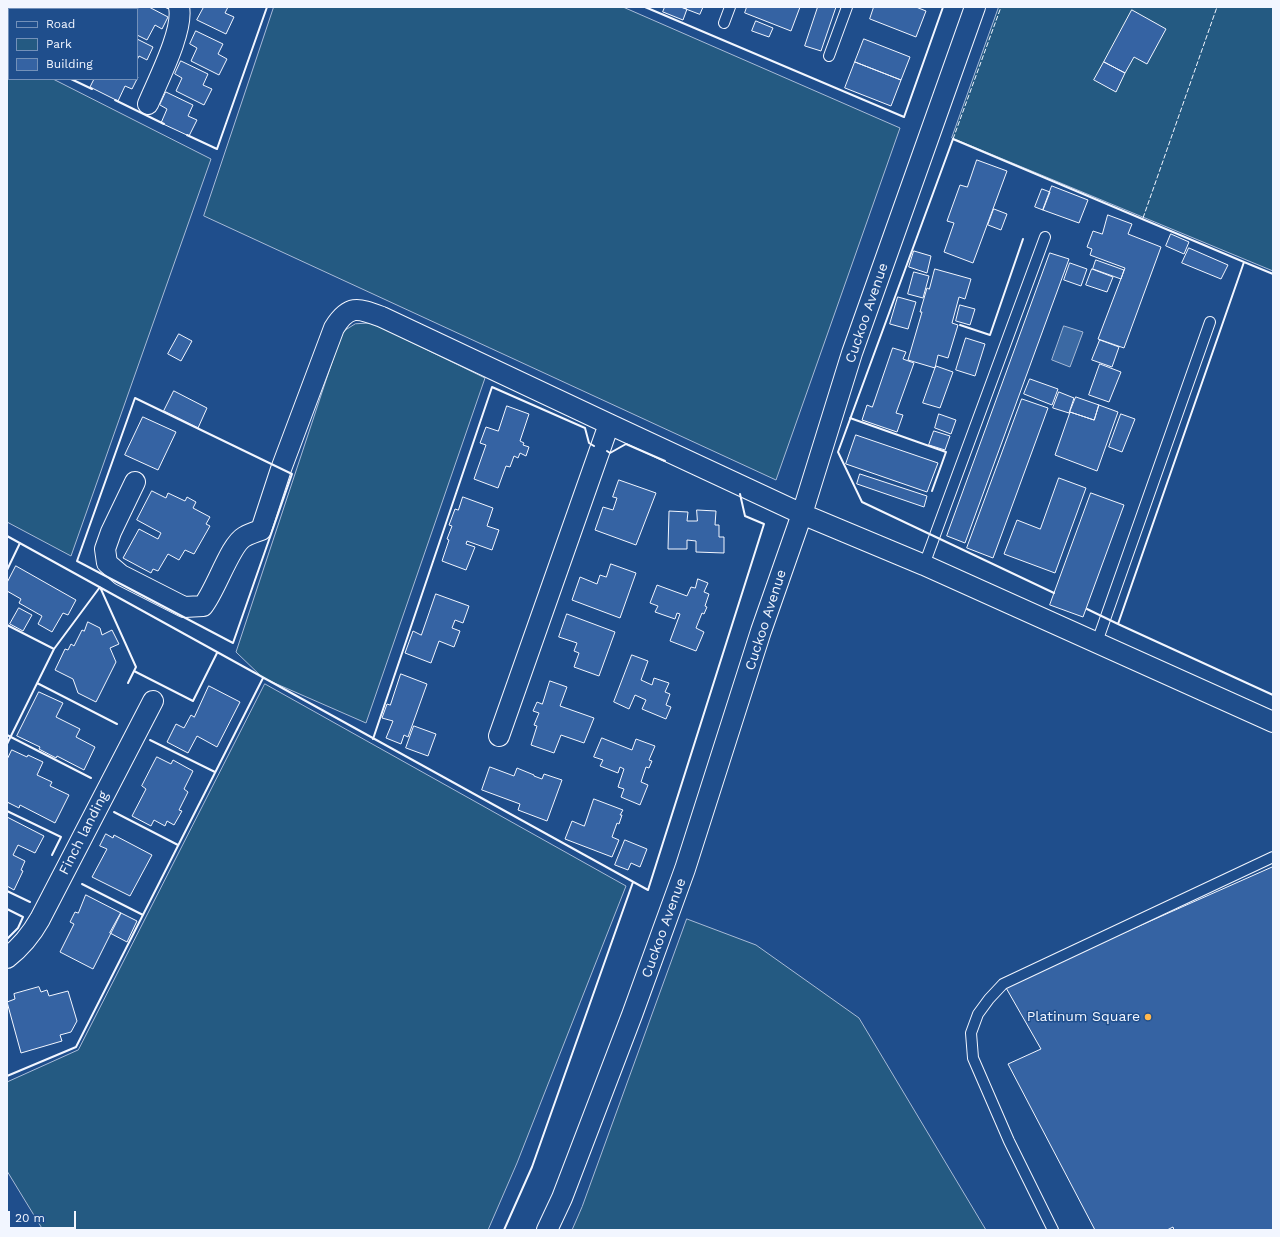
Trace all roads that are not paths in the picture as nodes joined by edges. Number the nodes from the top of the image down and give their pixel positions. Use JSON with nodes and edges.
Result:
{"nodes":[{"id":1,"x":179,"y":7,"type":"edge"},
{"id":2,"x":730,"y":7,"type":"edge"},
{"id":3,"x":847,"y":7,"type":"edge"},
{"id":4,"x":975,"y":7,"type":"edge"},
{"id":5,"x":724,"y":23,"type":"dead end"},
{"id":6,"x":829,"y":56,"type":"dead end"},
{"id":7,"x":148,"y":104,"type":"dead end"},
{"id":8,"x":1045,"y":237,"type":"dead end"},
{"id":9,"x":1210,"y":322,"type":"dead end"},
{"id":10,"x":609,"y":424,"type":"junction"},
{"id":11,"x":135,"y":482,"type":"dead end"},
{"id":12,"x":802,"y":514,"type":"junction"},
{"id":13,"x":924,"y":565,"type":"junction"},
{"id":14,"x":1097,"y":642,"type":"junction"},
{"id":15,"x":153,"y":701,"type":"dead end"},
{"id":16,"x":1273,"y":722,"type":"edge"},
{"id":17,"x":499,"y":736,"type":"dead end"},
{"id":18,"x":1273,"y":857,"type":"edge"},
{"id":19,"x":7,"y":958,"type":"edge"},
{"id":20,"x":547,"y":1230,"type":"edge"},
{"id":21,"x":1053,"y":1230,"type":"edge"}],
"edges":[{"from":1,"to":7,"type":"street"},
{"from":2,"to":5,"type":"lane"},
{"from":3,"to":6,"type":"lane"},
{"from":4,"to":12,"type":"street","name":"Cuckoo Avenue"},
{"from":8,"to":13,"type":"lane"},
{"from":9,"to":14,"type":"lane"},
{"from":10,"to":11,"type":"street"},
{"from":10,"to":12,"type":"street"},
{"from":10,"to":17,"type":"street"},
{"from":12,"to":13,"type":"street"},
{"from":12,"to":20,"type":"street","name":"Cuckoo Avenue"},
{"from":13,"to":14,"type":"street"},
{"from":14,"to":16,"type":"street"},
{"from":15,"to":19,"type":"street","name":"Finch landing"},
{"from":18,"to":21,"type":"lane"}]}
